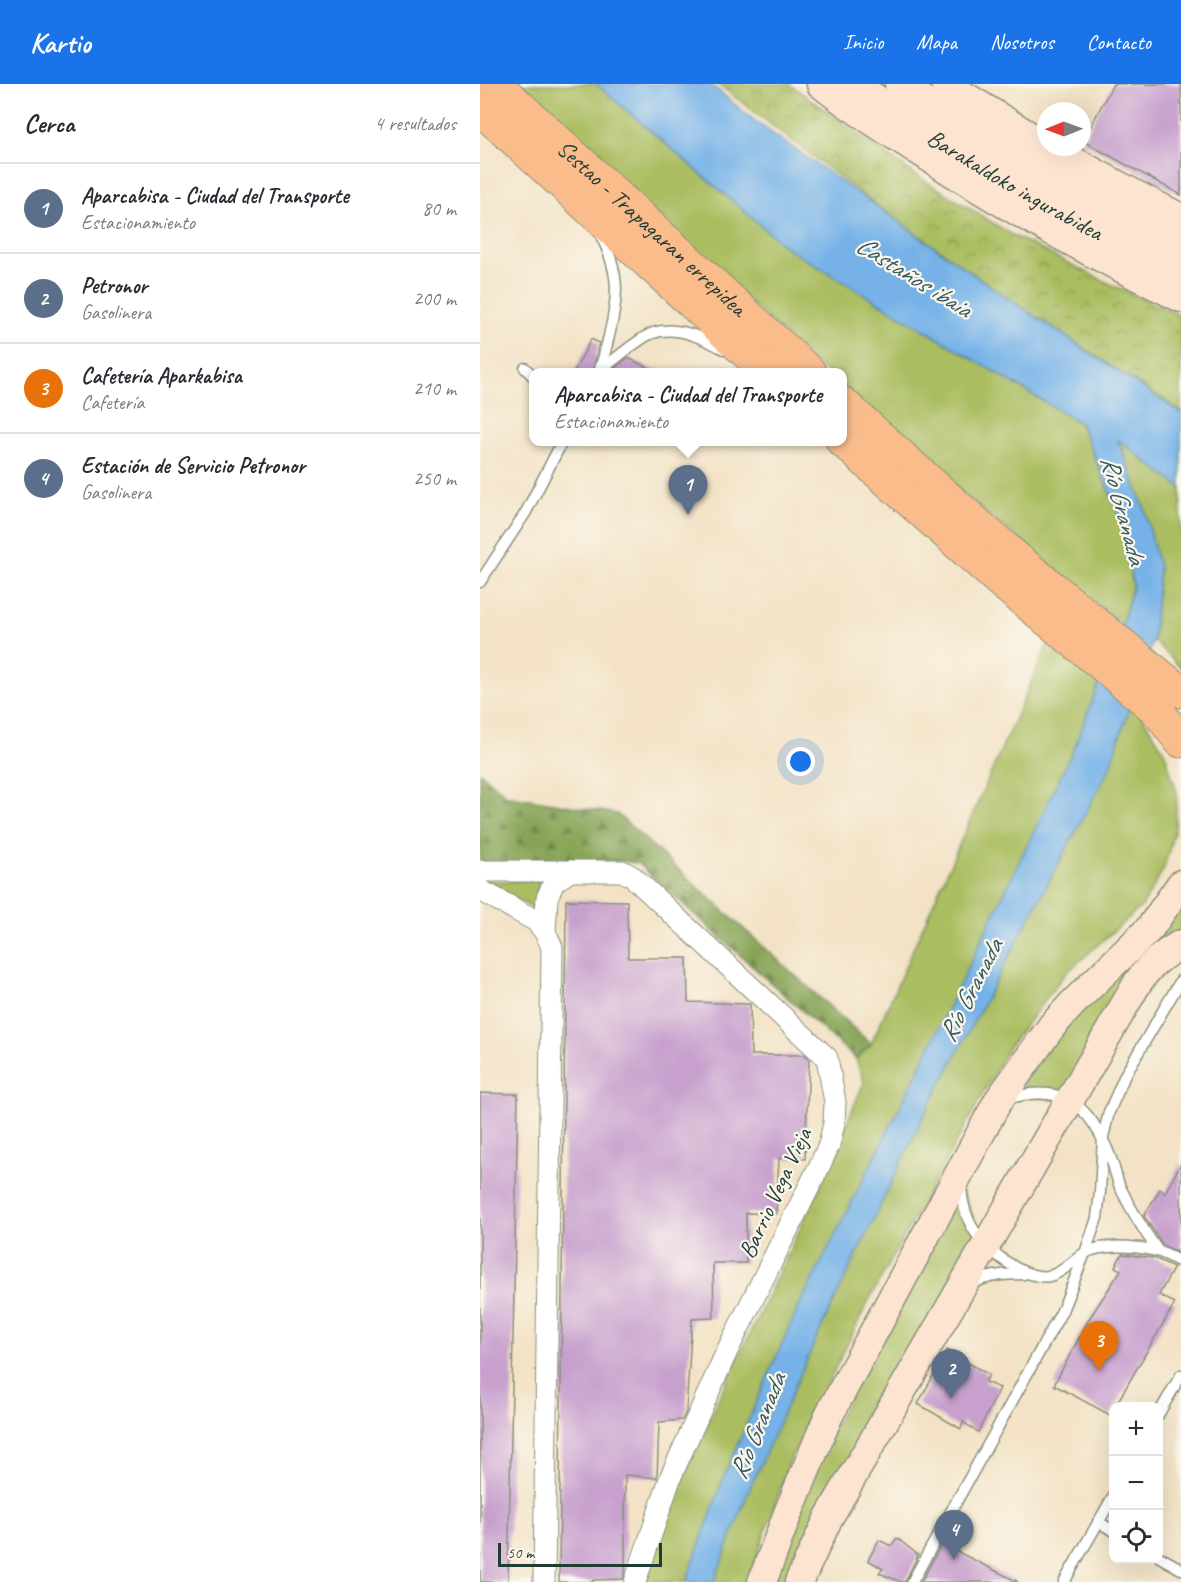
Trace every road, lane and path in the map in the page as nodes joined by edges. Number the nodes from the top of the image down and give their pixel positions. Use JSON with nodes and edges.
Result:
{"nodes":[{"id":1,"x":495,"y":84,"type":"edge"},
{"id":2,"x":821,"y":84,"type":"edge"},
{"id":3,"x":854,"y":84,"type":"edge"},
{"id":4,"x":899,"y":84,"type":"edge"},
{"id":5,"x":932,"y":84,"type":"edge"},
{"id":6,"x":945,"y":84,"type":"edge"},
{"id":7,"x":480,"y":108,"type":"edge"},
{"id":8,"x":964,"y":126,"type":"junction"},
{"id":9,"x":1037,"y":140,"type":"edge"},
{"id":10,"x":1065,"y":156,"type":"edge"},
{"id":11,"x":583,"y":203,"type":"junction"},
{"id":12,"x":1181,"y":218,"type":"edge"},
{"id":13,"x":1181,"y":246,"type":"edge"},
{"id":14,"x":1181,"y":275,"type":"edge"},
{"id":15,"x":1181,"y":298,"type":"edge"},
{"id":16,"x":525,"y":368,"type":"dead end"},
{"id":17,"x":601,"y":368,"type":"edge"},
{"id":18,"x":605,"y":368,"type":"edge"},
{"id":19,"x":761,"y":368,"type":"edge"},
{"id":20,"x":764,"y":368,"type":"edge"},
{"id":21,"x":805,"y":368,"type":"edge"},
{"id":22,"x":529,"y":372,"type":"edge"},
{"id":23,"x":847,"y":407,"type":"edge"},
{"id":24,"x":847,"y":443,"type":"edge"},
{"id":25,"x":559,"y":446,"type":"edge"},
{"id":26,"x":1008,"y":569,"type":"junction"},
{"id":27,"x":480,"y":582,"type":"edge"},
{"id":28,"x":1170,"y":696,"type":"edge"},
{"id":29,"x":1181,"y":741,"type":"edge"},
{"id":30,"x":480,"y":871,"type":"edge"},
{"id":31,"x":570,"y":871,"type":"junction"},
{"id":32,"x":1181,"y":884,"type":"edge"},
{"id":33,"x":480,"y":890,"type":"edge"},
{"id":34,"x":545,"y":932,"type":"junction"},
{"id":35,"x":1181,"y":944,"type":"edge"},
{"id":36,"x":1181,"y":980,"type":"edge"},
{"id":37,"x":1070,"y":1100,"type":"junction"},
{"id":38,"x":998,"y":1101,"type":"junction"},
{"id":39,"x":1102,"y":1137,"type":"junction"},
{"id":40,"x":961,"y":1171,"type":"junction"},
{"id":41,"x":985,"y":1246,"type":"junction"},
{"id":42,"x":1158,"y":1251,"type":"junction"},
{"id":43,"x":1085,"y":1253,"type":"junction"},
{"id":44,"x":1181,"y":1262,"type":"edge"},
{"id":45,"x":1028,"y":1274,"type":"junction"},
{"id":46,"x":958,"y":1294,"type":"junction"},
{"id":47,"x":1181,"y":1375,"type":"edge"},
{"id":48,"x":1163,"y":1406,"type":"edge"},
{"id":49,"x":1109,"y":1502,"type":"edge"},
{"id":50,"x":1098,"y":1522,"type":"junction"},
{"id":51,"x":1109,"y":1529,"type":"edge"},
{"id":52,"x":1163,"y":1559,"type":"edge"},
{"id":53,"x":1181,"y":1569,"type":"edge"},
{"id":54,"x":544,"y":1582,"type":"edge"},
{"id":55,"x":635,"y":1582,"type":"edge"},
{"id":56,"x":762,"y":1582,"type":"edge"},
{"id":57,"x":799,"y":1582,"type":"edge"},
{"id":58,"x":912,"y":1582,"type":"edge"},
{"id":59,"x":1064,"y":1582,"type":"edge"}],
"edges":[{"from":1,"to":21,"type":"main road","name":"Sestao - Trapagaran errepidea"},
{"from":2,"to":15,"type":"street"},
{"from":3,"to":14,"type":"street","name":"Barakaldoko ingurabidea"},
{"from":4,"to":8,"type":"street","name":"Barakaldoko ingurabidea"},
{"from":5,"to":8,"type":"street"},
{"from":6,"to":9,"type":"street"},
{"from":7,"to":11,"type":"main road","name":"Sestao - Trapagaran errepidea"},
{"from":8,"to":13,"type":"street","name":"Barakaldoko ingurabidea"},
{"from":10,"to":12,"type":"street"},
{"from":11,"to":17,"type":"lane"},
{"from":11,"to":20,"type":"main road","name":"Sestao - Trapagaran errepidea"},
{"from":16,"to":22,"type":"lane"},
{"from":18,"to":19,"type":"lane"},
{"from":23,"to":26,"type":"main road"},
{"from":24,"to":26,"type":"main road"},
{"from":25,"to":27,"type":"lane"},
{"from":26,"to":28,"type":"main road"},
{"from":28,"to":29,"type":"main road"},
{"from":30,"to":31,"type":"street","name":"Barrio Vega Vieja"},
{"from":31,"to":34,"type":"street"},
{"from":31,"to":55,"type":"street","name":"Barrio Vega Vieja"},
{"from":32,"to":38,"type":"street"},
{"from":33,"to":34,"type":"street"},
{"from":34,"to":54,"type":"street"},
{"from":35,"to":37,"type":"street"},
{"from":36,"to":39,"type":"lane"},
{"from":37,"to":38,"type":"lane"},
{"from":37,"to":39,"type":"lane"},
{"from":37,"to":41,"type":"street"},
{"from":38,"to":40,"type":"street"},
{"from":39,"to":42,"type":"lane"},
{"from":39,"to":43,"type":"lane"},
{"from":40,"to":41,"type":"lane"},
{"from":40,"to":56,"type":"street"},
{"from":41,"to":45,"type":"lane"},
{"from":41,"to":46,"type":"street"},
{"from":42,"to":43,"type":"lane"},
{"from":42,"to":44,"type":"lane"},
{"from":43,"to":45,"type":"lane"},
{"from":43,"to":58,"type":"lane"},
{"from":45,"to":46,"type":"lane"},
{"from":46,"to":57,"type":"street"},
{"from":47,"to":48,"type":"lane"},
{"from":49,"to":50,"type":"lane"},
{"from":50,"to":51,"type":"lane"},
{"from":50,"to":59,"type":"lane"},
{"from":52,"to":53,"type":"lane"}]}
